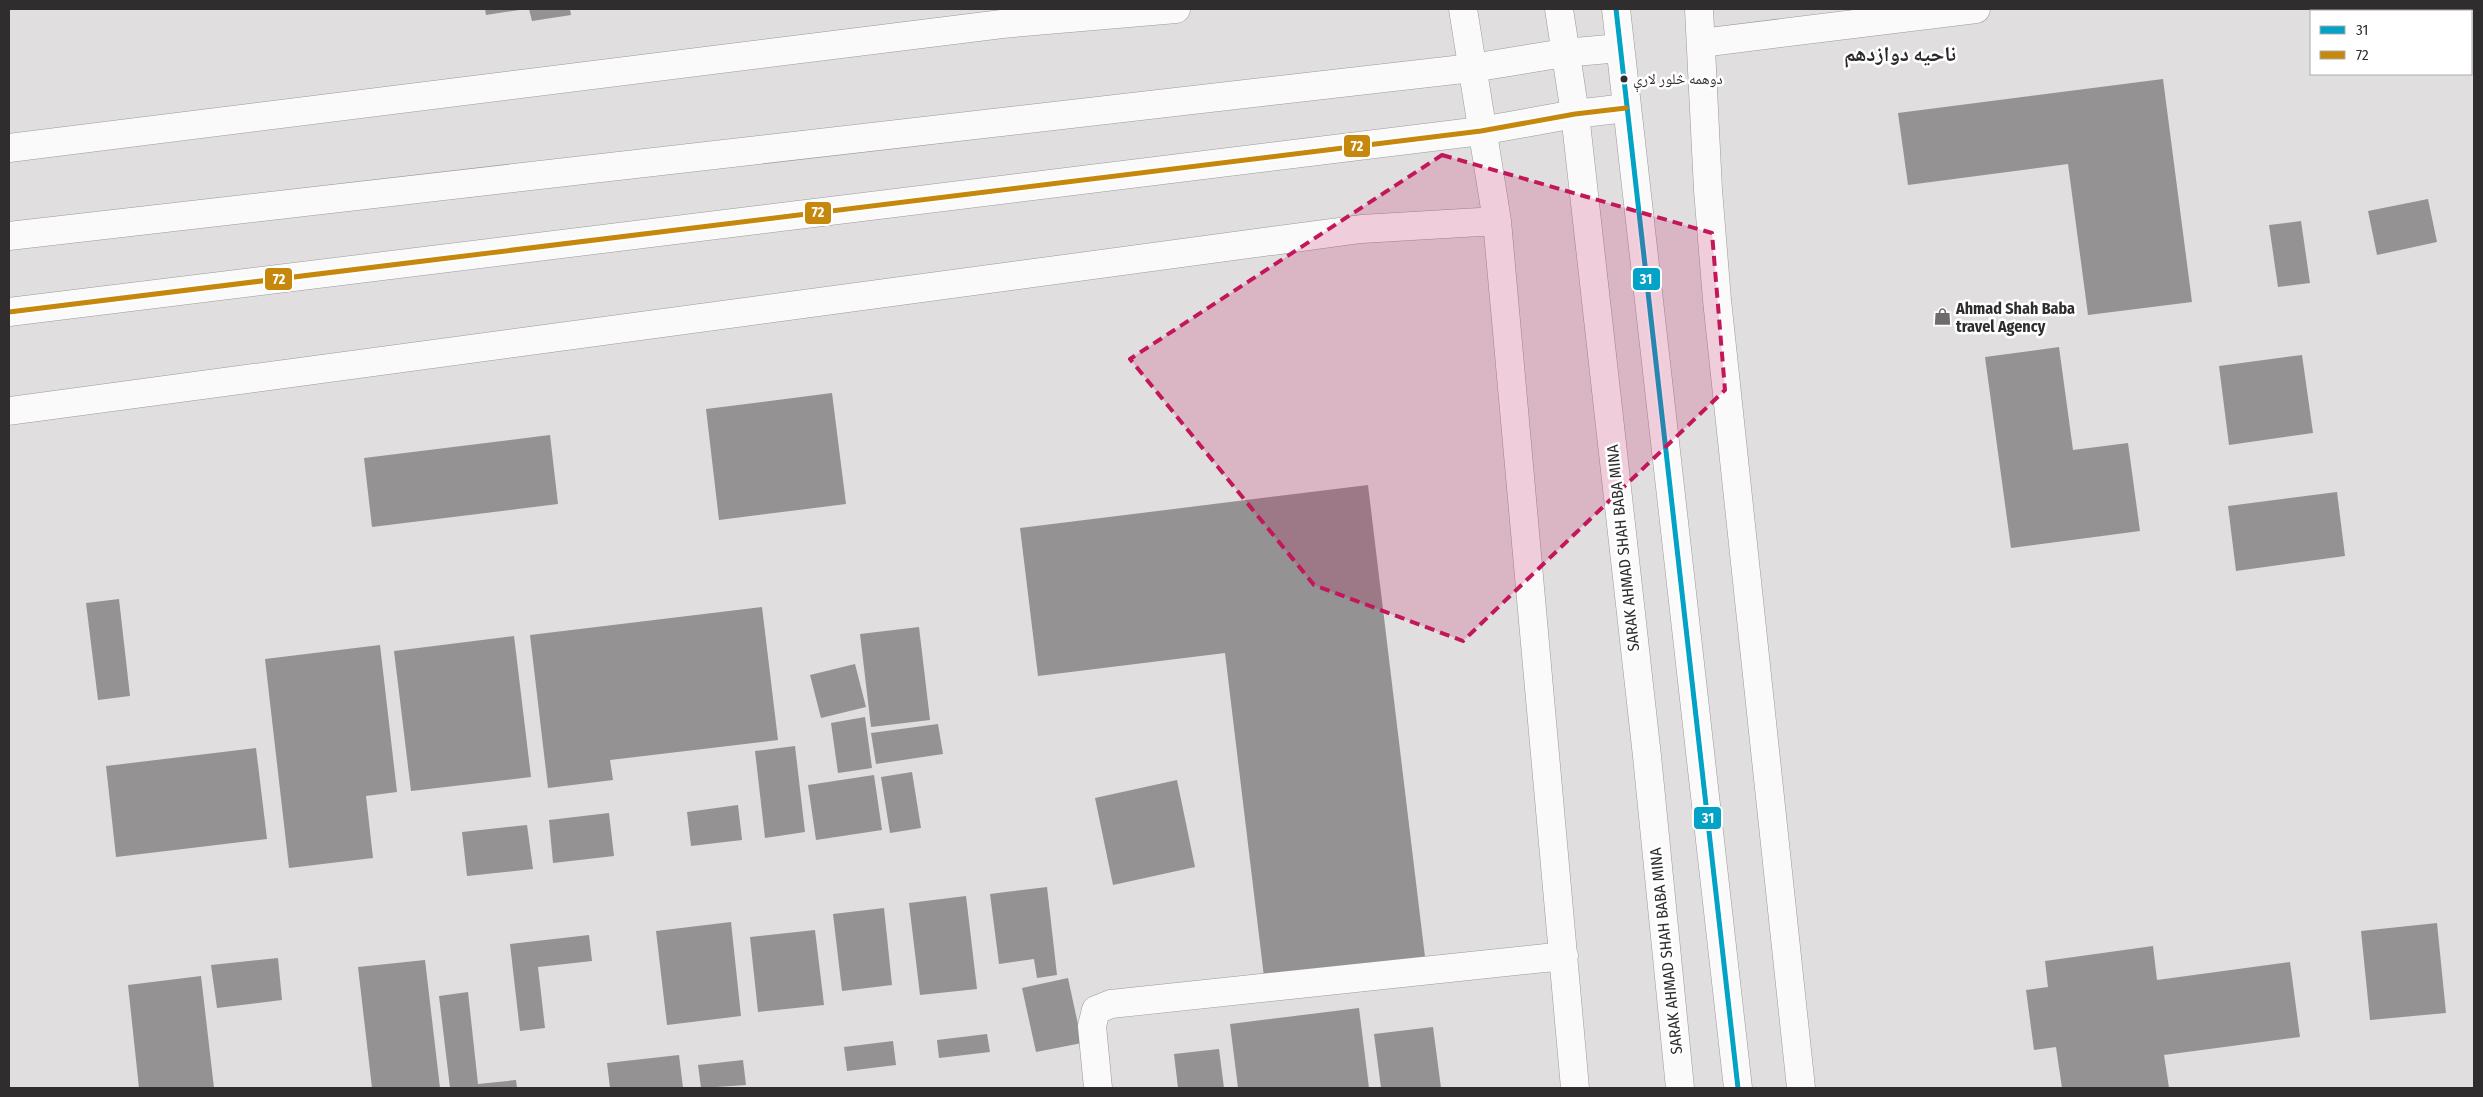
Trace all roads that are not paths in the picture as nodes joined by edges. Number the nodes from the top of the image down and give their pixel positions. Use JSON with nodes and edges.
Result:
{"nodes":[{"id":1,"x":1176,"y":9,"type":"edge"},
{"id":2,"x":1463,"y":9,"type":"edge"},
{"id":3,"x":1559,"y":9,"type":"edge"},
{"id":4,"x":1616,"y":9,"type":"edge"},
{"id":5,"x":1699,"y":9,"type":"edge"},
{"id":6,"x":1976,"y":9,"type":"edge"},
{"id":7,"x":1001,"y":16,"type":"edge"},
{"id":8,"x":1701,"y":43,"type":"junction"},
{"id":9,"x":1620,"y":48,"type":"junction"},
{"id":10,"x":1564,"y":53,"type":"junction"},
{"id":11,"x":1472,"y":68,"type":"junction"},
{"id":12,"x":1626,"y":108,"type":"junction"},
{"id":13,"x":1574,"y":114,"type":"junction"},
{"id":14,"x":1482,"y":131,"type":"junction"},
{"id":15,"x":9,"y":148,"type":"edge"},
{"id":16,"x":1496,"y":221,"type":"junction"},
{"id":17,"x":9,"y":236,"type":"edge"},
{"id":18,"x":9,"y":312,"type":"edge"},
{"id":19,"x":9,"y":411,"type":"edge"},
{"id":20,"x":1564,"y":956,"type":"junction"},
{"id":21,"x":1098,"y":1088,"type":"edge"},
{"id":22,"x":1575,"y":1088,"type":"edge"},
{"id":23,"x":1680,"y":1088,"type":"edge"},
{"id":24,"x":1738,"y":1088,"type":"edge"},
{"id":25,"x":1802,"y":1088,"type":"edge"}],
"edges":[{"from":1,"to":7,"type":"main road"},
{"from":2,"to":11,"type":"main road"},
{"from":3,"to":10,"type":"main road","name":"SARAK AHMAD SHAH BABA MINA"},
{"from":4,"to":9,"type":"main road"},
{"from":5,"to":8,"type":"main road"},
{"from":6,"to":8,"type":"main road"},
{"from":7,"to":15,"type":"main road"},
{"from":8,"to":25,"type":"main road"},
{"from":9,"to":10,"type":"main road"},
{"from":9,"to":12,"type":"main road"},
{"from":10,"to":11,"type":"main road"},
{"from":10,"to":13,"type":"main road","name":"SARAK AHMAD SHAH BABA MINA"},
{"from":11,"to":14,"type":"main road"},
{"from":11,"to":17,"type":"main road"},
{"from":12,"to":13,"type":"main road"},
{"from":12,"to":24,"type":"main road"},
{"from":13,"to":14,"type":"main road"},
{"from":13,"to":23,"type":"main road","name":"SARAK AHMAD SHAH BABA MINA"},
{"from":14,"to":16,"type":"main road"},
{"from":14,"to":18,"type":"main road"},
{"from":16,"to":19,"type":"main road"},
{"from":16,"to":20,"type":"main road"},
{"from":20,"to":21,"type":"main road"},
{"from":20,"to":22,"type":"main road"}]}
